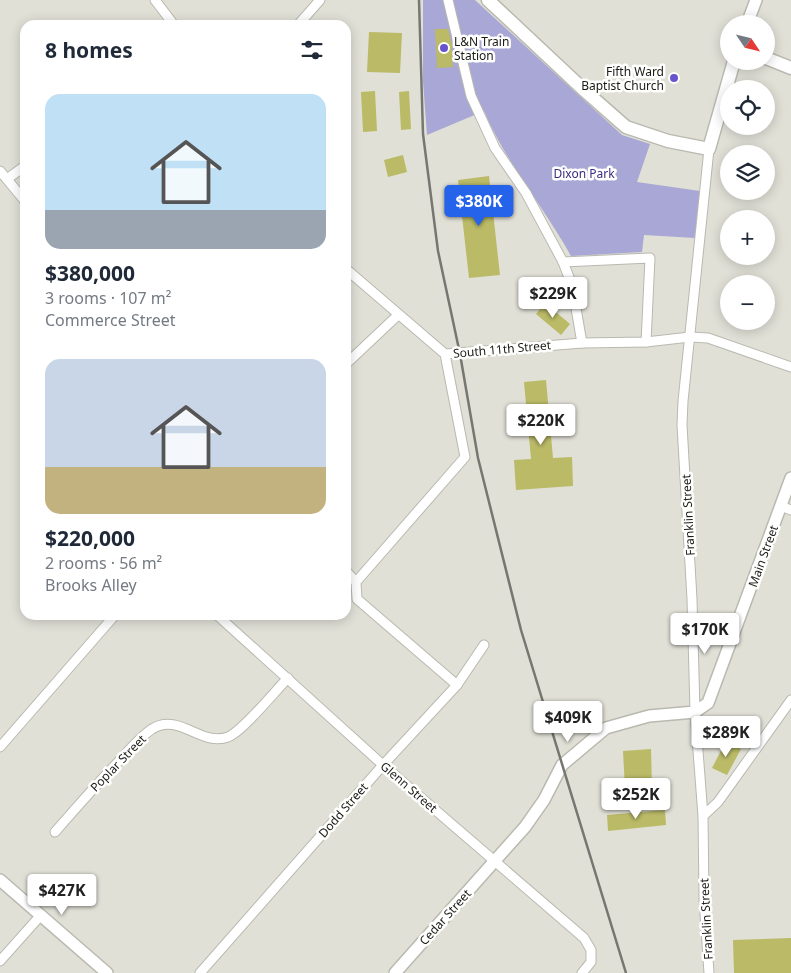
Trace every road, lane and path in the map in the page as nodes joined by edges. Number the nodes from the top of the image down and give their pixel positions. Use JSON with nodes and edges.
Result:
{"nodes":[{"id":1,"x":155,"y":0,"type":"edge"},
{"id":2,"x":320,"y":0,"type":"edge"},
{"id":3,"x":448,"y":0,"type":"edge"},
{"id":4,"x":488,"y":0,"type":"edge"},
{"id":5,"x":756,"y":0,"type":"edge"},
{"id":6,"x":750,"y":15,"type":"edge"},
{"id":7,"x":170,"y":20,"type":"edge"},
{"id":8,"x":302,"y":20,"type":"edge"},
{"id":9,"x":775,"y":62,"type":"edge"},
{"id":10,"x":791,"y":68,"type":"edge"},
{"id":11,"x":731,"y":70,"type":"edge"},
{"id":12,"x":709,"y":149,"type":"junction"},
{"id":13,"x":20,"y":170,"type":"edge"},
{"id":14,"x":0,"y":171,"type":"edge"},
{"id":15,"x":7,"y":179,"type":"junction"},
{"id":16,"x":20,"y":196,"type":"edge"},
{"id":17,"x":563,"y":262,"type":"junction"},
{"id":18,"x":351,"y":273,"type":"edge"},
{"id":19,"x":398,"y":315,"type":"junction"},
{"id":20,"x":690,"y":336,"type":"junction"},
{"id":21,"x":646,"y":342,"type":"junction"},
{"id":22,"x":582,"y":343,"type":"junction"},
{"id":23,"x":445,"y":354,"type":"junction"},
{"id":24,"x":351,"y":359,"type":"edge"},
{"id":25,"x":791,"y":367,"type":"edge"},
{"id":26,"x":791,"y":478,"type":"edge"},
{"id":27,"x":786,"y":508,"type":"edge"},
{"id":28,"x":351,"y":577,"type":"edge"},
{"id":29,"x":356,"y":582,"type":"junction"},
{"id":30,"x":111,"y":620,"type":"edge"},
{"id":31,"x":223,"y":620,"type":"edge"},
{"id":32,"x":484,"y":645,"type":"dead end"},
{"id":33,"x":288,"y":678,"type":"junction"},
{"id":34,"x":457,"y":684,"type":"junction"},
{"id":35,"x":791,"y":700,"type":"edge"},
{"id":36,"x":695,"y":712,"type":"junction"},
{"id":37,"x":0,"y":747,"type":"edge"},
{"id":38,"x":383,"y":764,"type":"junction"},
{"id":39,"x":703,"y":816,"type":"junction"},
{"id":40,"x":55,"y":832,"type":"dead end"},
{"id":41,"x":495,"y":861,"type":"junction"},
{"id":42,"x":0,"y":880,"type":"edge"},
{"id":43,"x":42,"y":916,"type":"junction"},
{"id":44,"x":0,"y":961,"type":"edge"},
{"id":45,"x":107,"y":973,"type":"edge"},
{"id":46,"x":200,"y":973,"type":"edge"},
{"id":47,"x":394,"y":973,"type":"edge"},
{"id":48,"x":582,"y":973,"type":"edge"},
{"id":49,"x":708,"y":973,"type":"edge"}],
"edges":[{"from":1,"to":7,"type":"street"},
{"from":2,"to":8,"type":"street"},
{"from":3,"to":17,"type":"street"},
{"from":4,"to":12,"type":"main road"},
{"from":5,"to":6,"type":"street"},
{"from":9,"to":10,"type":"main road"},
{"from":11,"to":12,"type":"main road","name":"Franklin Street"},
{"from":12,"to":20,"type":"street","name":"Franklin Street"},
{"from":13,"to":15,"type":"street"},
{"from":14,"to":15,"type":"street"},
{"from":15,"to":16,"type":"street"},
{"from":17,"to":21,"type":"street"},
{"from":17,"to":22,"type":"street"},
{"from":18,"to":19,"type":"street","name":"South 11th Street"},
{"from":19,"to":23,"type":"street","name":"South 11th Street"},
{"from":19,"to":24,"type":"street"},
{"from":20,"to":21,"type":"street","name":"South 11th Street"},
{"from":20,"to":25,"type":"street","name":"South 11th Street"},
{"from":20,"to":36,"type":"street","name":"Franklin Street"},
{"from":21,"to":22,"type":"street","name":"South 11th Street"},
{"from":22,"to":23,"type":"street","name":"South 11th Street"},
{"from":23,"to":29,"type":"street"},
{"from":26,"to":27,"type":"street","name":"Main Street"},
{"from":27,"to":36,"type":"street","name":"Main Street"},
{"from":28,"to":29,"type":"street"},
{"from":29,"to":34,"type":"street"},
{"from":30,"to":37,"type":"street"},
{"from":31,"to":33,"type":"street","name":"Glenn Street"},
{"from":32,"to":34,"type":"street","name":"Dodd Street"},
{"from":33,"to":38,"type":"street","name":"Glenn Street"},
{"from":33,"to":40,"type":"street","name":"Poplar Street"},
{"from":34,"to":38,"type":"street","name":"Dodd Street"},
{"from":35,"to":39,"type":"street"},
{"from":36,"to":39,"type":"street","name":"Franklin Street"},
{"from":36,"to":41,"type":"street","name":"Cedar Street"},
{"from":38,"to":41,"type":"street","name":"Glenn Street"},
{"from":38,"to":46,"type":"street","name":"Dodd Street"},
{"from":39,"to":49,"type":"street","name":"Franklin Street"},
{"from":41,"to":47,"type":"street","name":"Cedar Street"},
{"from":41,"to":48,"type":"street","name":"Glenn Street"},
{"from":42,"to":43,"type":"street"},
{"from":43,"to":44,"type":"street"},
{"from":43,"to":45,"type":"street"}]}
